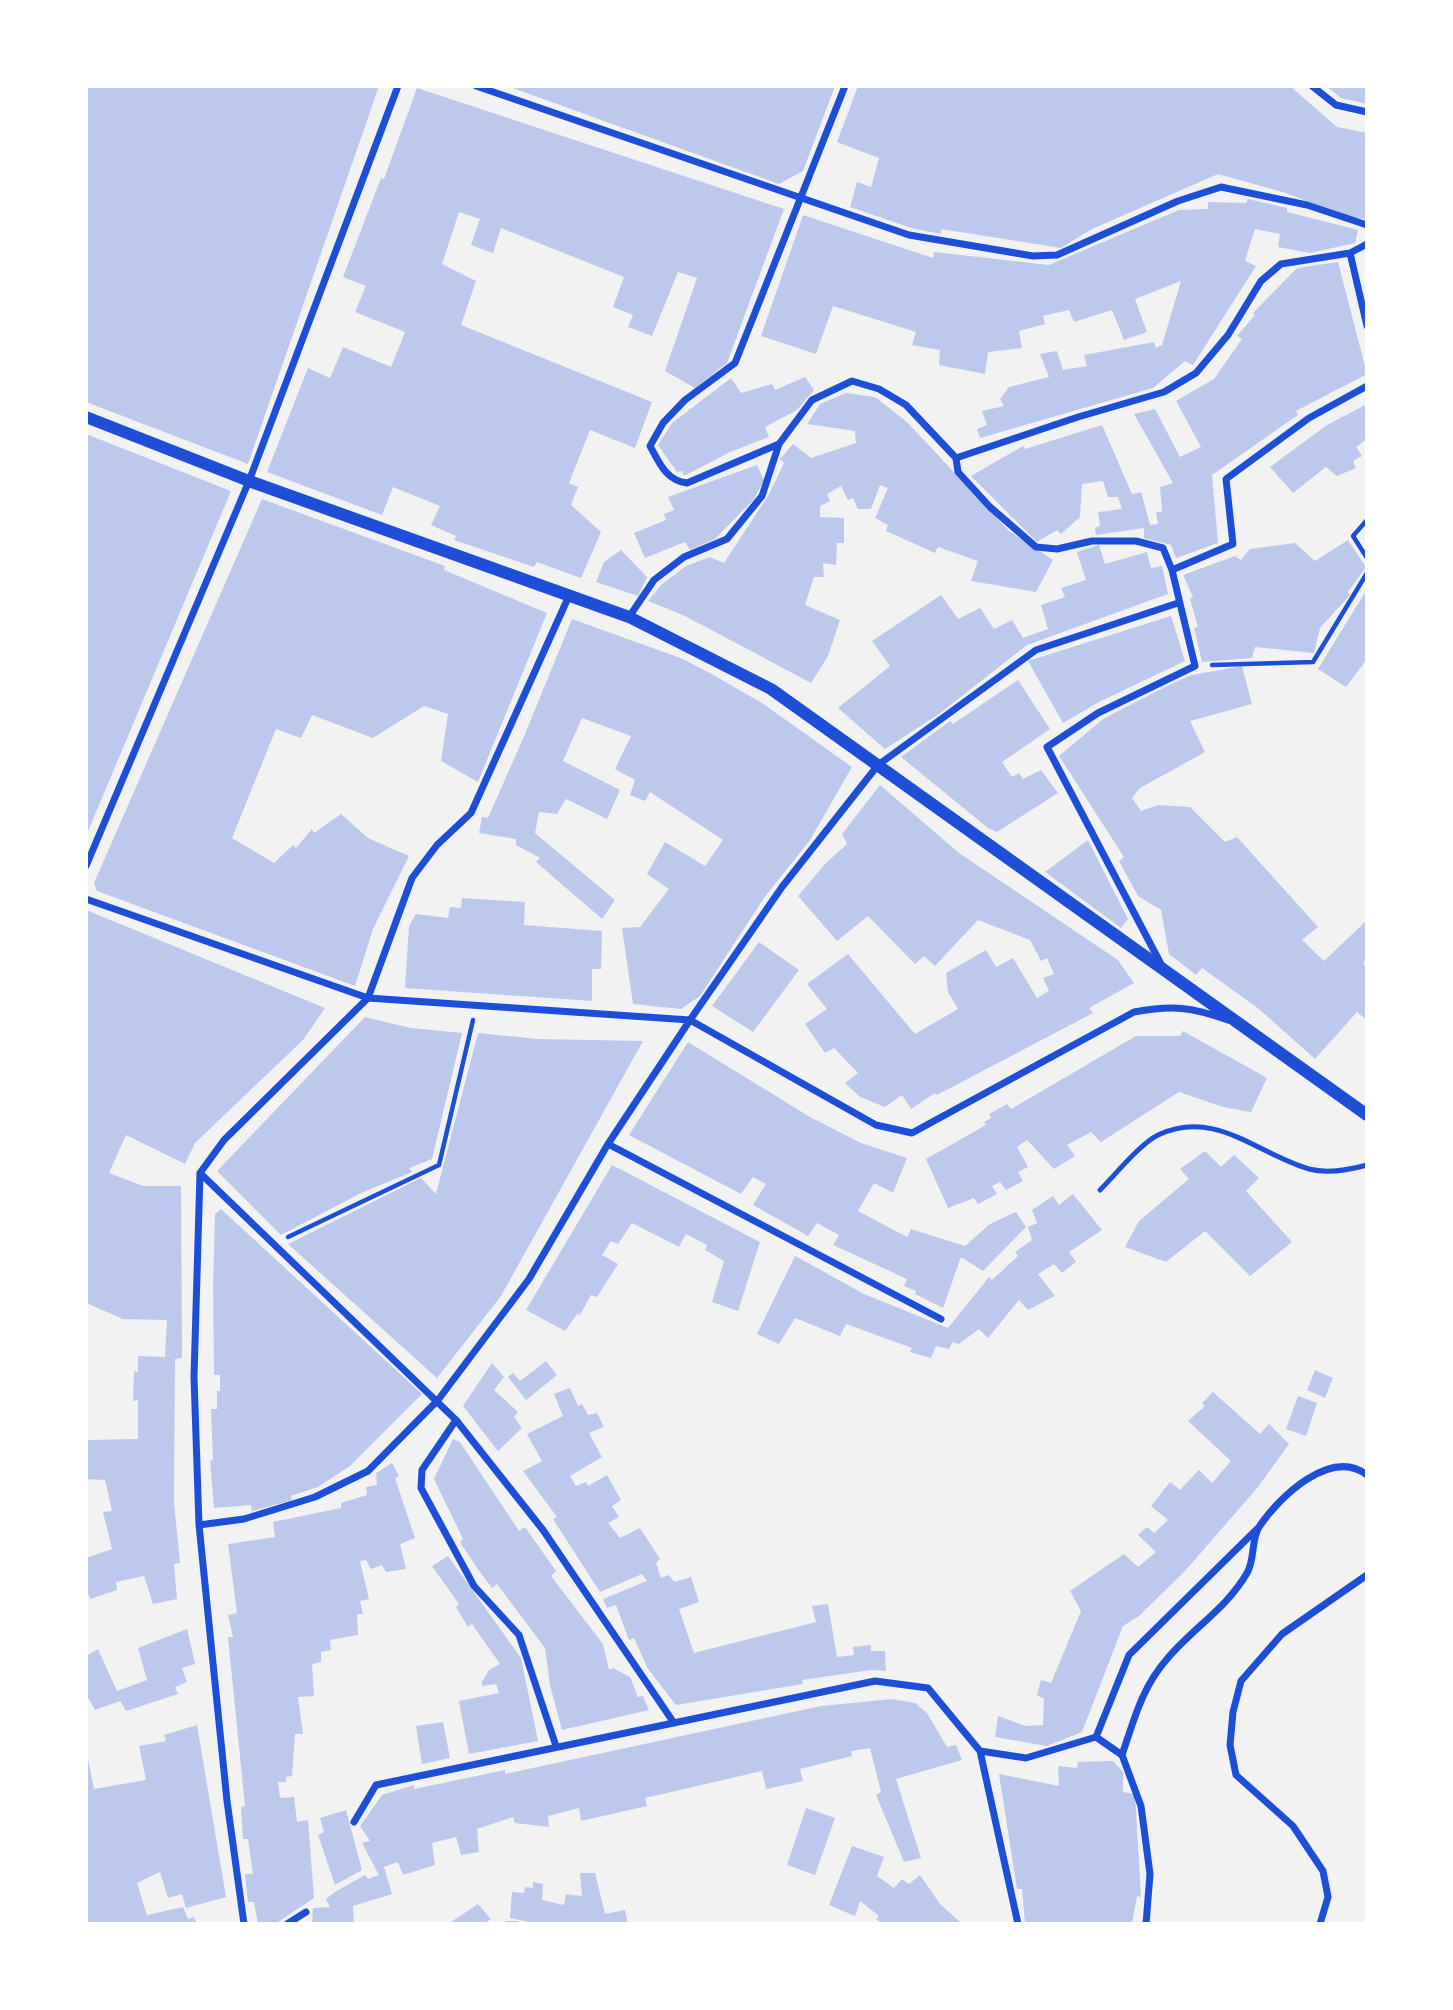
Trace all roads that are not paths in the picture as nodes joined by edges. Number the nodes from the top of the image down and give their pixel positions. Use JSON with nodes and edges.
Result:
{"nodes":[{"id":1,"x":398,"y":86,"type":"edge"},
{"id":2,"x":476,"y":86,"type":"edge"},
{"id":3,"x":845,"y":86,"type":"edge"},
{"id":4,"x":1312,"y":86,"type":"edge"},
{"id":5,"x":1367,"y":112,"type":"edge"},
{"id":6,"x":802,"y":198,"type":"junction"},
{"id":7,"x":1367,"y":225,"type":"edge"},
{"id":8,"x":1367,"y":244,"type":"edge"},
{"id":9,"x":1350,"y":253,"type":"junction"},
{"id":10,"x":1367,"y":326,"type":"edge"},
{"id":11,"x":1367,"y":386,"type":"edge"},
{"id":12,"x":86,"y":417,"type":"edge"},
{"id":13,"x":779,"y":444,"type":"junction"},
{"id":14,"x":956,"y":458,"type":"junction"},
{"id":15,"x":249,"y":481,"type":"junction"},
{"id":16,"x":1172,"y":570,"type":"junction"},
{"id":17,"x":568,"y":598,"type":"junction"},
{"id":18,"x":1178,"y":603,"type":"junction"},
{"id":19,"x":629,"y":617,"type":"junction"},
{"id":20,"x":878,"y":765,"type":"junction"},
{"id":21,"x":86,"y":866,"type":"edge"},
{"id":22,"x":86,"y":899,"type":"edge"},
{"id":23,"x":1166,"y":972,"type":"junction"},
{"id":24,"x":368,"y":998,"type":"junction"},
{"id":25,"x":690,"y":1020,"type":"junction"},
{"id":26,"x":1238,"y":1024,"type":"junction"},
{"id":27,"x":1367,"y":1114,"type":"edge"},
{"id":28,"x":608,"y":1144,"type":"junction"},
{"id":29,"x":1367,"y":1165,"type":"edge"},
{"id":30,"x":200,"y":1173,"type":"junction"},
{"id":31,"x":1100,"y":1189,"type":"dead end"},
{"id":32,"x":941,"y":1319,"type":"dead end"},
{"id":33,"x":438,"y":1400,"type":"junction"},
{"id":34,"x":456,"y":1420,"type":"junction"},
{"id":35,"x":1367,"y":1475,"type":"edge"},
{"id":36,"x":200,"y":1525,"type":"junction"},
{"id":37,"x":1258,"y":1528,"type":"junction"},
{"id":38,"x":1367,"y":1575,"type":"edge"},
{"id":39,"x":674,"y":1723,"type":"junction"},
{"id":40,"x":1096,"y":1737,"type":"junction"},
{"id":41,"x":556,"y":1746,"type":"junction"},
{"id":42,"x":980,"y":1751,"type":"junction"},
{"id":43,"x":1122,"y":1755,"type":"junction"},
{"id":44,"x":354,"y":1822,"type":"dead end"},
{"id":45,"x":306,"y":1912,"type":"dead end"},
{"id":46,"x":1145,"y":1923,"type":"edge"},
{"id":47,"x":244,"y":1924,"type":"edge"},
{"id":48,"x":286,"y":1924,"type":"edge"},
{"id":49,"x":1018,"y":1924,"type":"edge"},
{"id":50,"x":1320,"y":1924,"type":"edge"}],
"edges":[{"from":1,"to":15,"type":"street"},
{"from":2,"to":6,"type":"street"},
{"from":3,"to":6,"type":"street"},
{"from":4,"to":5,"type":"street"},
{"from":6,"to":7,"type":"street"},
{"from":6,"to":13,"type":"street"},
{"from":8,"to":9,"type":"street"},
{"from":9,"to":10,"type":"street"},
{"from":9,"to":14,"type":"street"},
{"from":11,"to":16,"type":"street"},
{"from":12,"to":15,"type":"street"},
{"from":13,"to":14,"type":"street"},
{"from":13,"to":19,"type":"street"},
{"from":14,"to":16,"type":"street"},
{"from":15,"to":17,"type":"street"},
{"from":15,"to":21,"type":"street"},
{"from":16,"to":18,"type":"street"},
{"from":17,"to":19,"type":"street"},
{"from":17,"to":24,"type":"street"},
{"from":18,"to":20,"type":"street"},
{"from":18,"to":23,"type":"street"},
{"from":19,"to":20,"type":"street"},
{"from":20,"to":23,"type":"street"},
{"from":20,"to":25,"type":"street"},
{"from":22,"to":24,"type":"street"},
{"from":23,"to":26,"type":"street"},
{"from":24,"to":25,"type":"street"},
{"from":24,"to":30,"type":"street"},
{"from":25,"to":26,"type":"street"},
{"from":25,"to":28,"type":"street"},
{"from":26,"to":27,"type":"street"},
{"from":28,"to":32,"type":"street"},
{"from":28,"to":33,"type":"street"},
{"from":29,"to":31,"type":"lane"},
{"from":30,"to":33,"type":"street"},
{"from":30,"to":36,"type":"street"},
{"from":33,"to":34,"type":"street"},
{"from":33,"to":36,"type":"street"},
{"from":34,"to":39,"type":"street"},
{"from":34,"to":41,"type":"street"},
{"from":35,"to":37,"type":"street"},
{"from":36,"to":47,"type":"street"},
{"from":37,"to":40,"type":"street"},
{"from":37,"to":43,"type":"street"},
{"from":38,"to":50,"type":"street"},
{"from":39,"to":41,"type":"street"},
{"from":39,"to":42,"type":"street"},
{"from":40,"to":42,"type":"street"},
{"from":40,"to":43,"type":"street"},
{"from":41,"to":44,"type":"street"},
{"from":42,"to":49,"type":"street"},
{"from":43,"to":46,"type":"street"},
{"from":45,"to":48,"type":"street"}]}
